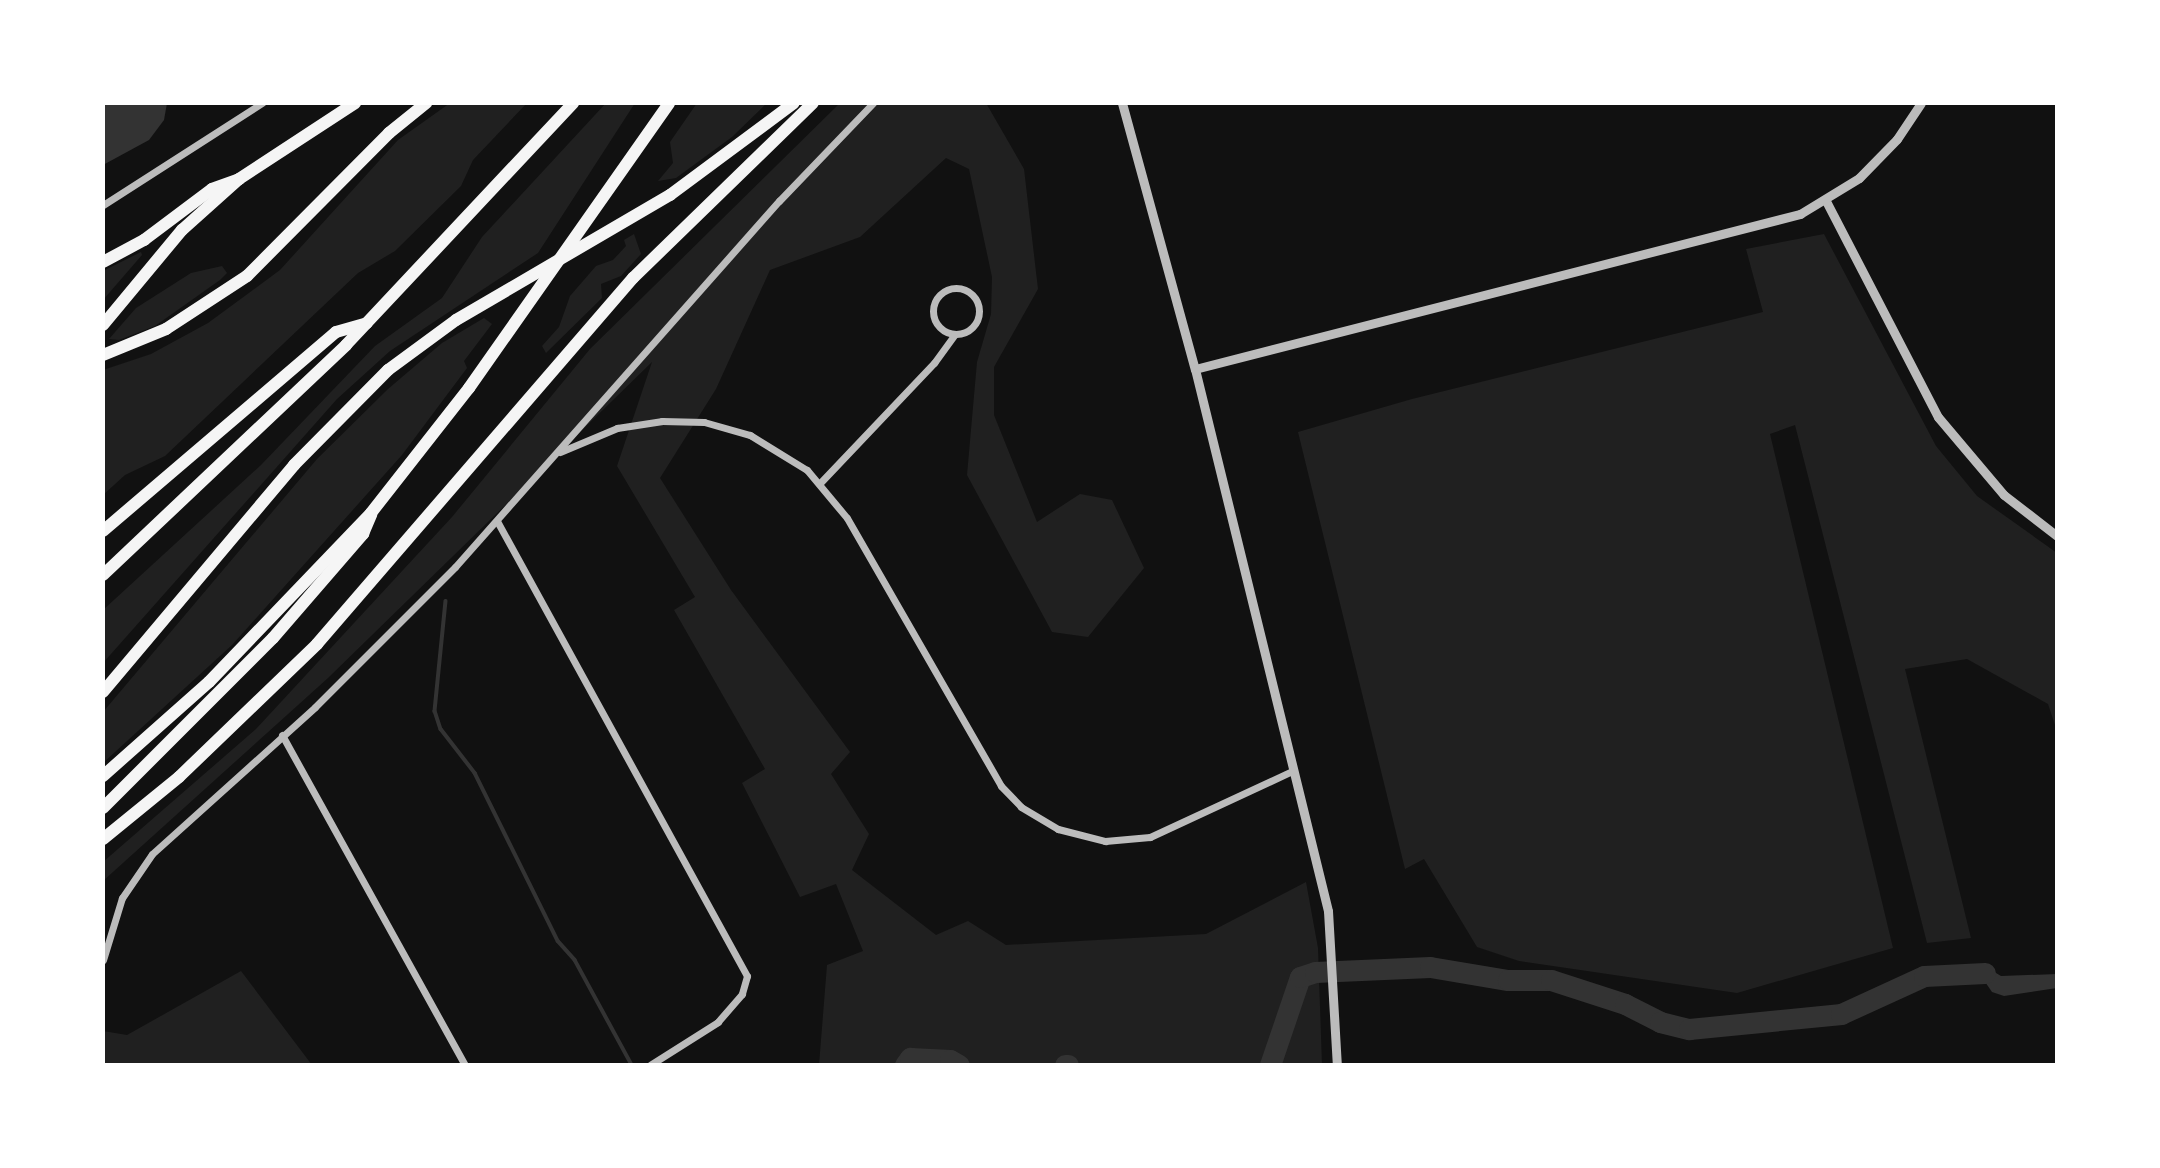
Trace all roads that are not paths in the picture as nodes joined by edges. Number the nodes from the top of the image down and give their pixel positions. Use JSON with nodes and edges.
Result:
{"nodes":[{"id":1,"x":262,"y":103,"type":"edge"},
{"id":2,"x":355,"y":103,"type":"edge"},
{"id":3,"x":426,"y":103,"type":"edge"},
{"id":4,"x":573,"y":103,"type":"edge"},
{"id":5,"x":668,"y":103,"type":"edge"},
{"id":6,"x":794,"y":103,"type":"edge"},
{"id":7,"x":813,"y":103,"type":"edge"},
{"id":8,"x":873,"y":103,"type":"edge"},
{"id":9,"x":1122,"y":103,"type":"edge"},
{"id":10,"x":1921,"y":103,"type":"edge"},
{"id":11,"x":239,"y":179,"type":"junction"},
{"id":12,"x":113,"y":201,"type":"junction"},
{"id":13,"x":1826,"y":201,"type":"junction"},
{"id":14,"x":103,"y":205,"type":"edge"},
{"id":15,"x":103,"y":213,"type":"edge"},
{"id":16,"x":103,"y":262,"type":"edge"},
{"id":17,"x":368,"y":323,"type":"junction"},
{"id":18,"x":103,"y":325,"type":"edge"},
{"id":19,"x":954,"y":335,"type":"junction"},
{"id":20,"x":108,"y":354,"type":"edge"},
{"id":21,"x":1195,"y":369,"type":"junction"},
{"id":22,"x":556,"y":454,"type":"junction"},
{"id":23,"x":820,"y":483,"type":"junction"},
{"id":24,"x":371,"y":513,"type":"junction"},
{"id":25,"x":497,"y":521,"type":"junction"},
{"id":26,"x":103,"y":531,"type":"edge"},
{"id":27,"x":2057,"y":536,"type":"edge"},
{"id":28,"x":103,"y":575,"type":"edge"},
{"id":29,"x":103,"y":692,"type":"edge"},
{"id":30,"x":282,"y":736,"type":"junction"},
{"id":31,"x":1292,"y":771,"type":"junction"},
{"id":32,"x":103,"y":776,"type":"edge"},
{"id":33,"x":103,"y":808,"type":"edge"},
{"id":34,"x":103,"y":839,"type":"edge"},
{"id":35,"x":103,"y":960,"type":"edge"},
{"id":36,"x":465,"y":1065,"type":"edge"},
{"id":37,"x":650,"y":1065,"type":"edge"},
{"id":38,"x":1337,"y":1065,"type":"edge"}],
"edges":[{"from":1,"to":12,"type":"street"},
{"from":2,"to":11,"type":"highway"},
{"from":3,"to":20,"type":"highway"},
{"from":4,"to":17,"type":"highway"},
{"from":5,"to":24,"type":"highway"},
{"from":6,"to":29,"type":"highway"},
{"from":7,"to":34,"type":"highway"},
{"from":8,"to":22,"type":"street"},
{"from":9,"to":21,"type":"street"},
{"from":10,"to":13,"type":"street"},
{"from":11,"to":16,"type":"highway"},
{"from":11,"to":18,"type":"highway"},
{"from":12,"to":14,"type":"street"},
{"from":12,"to":15,"type":"street"},
{"from":13,"to":21,"type":"street"},
{"from":13,"to":27,"type":"street"},
{"from":17,"to":26,"type":"highway"},
{"from":17,"to":28,"type":"highway"},
{"from":19,"to":19,"type":"street"},
{"from":19,"to":23,"type":"street"},
{"from":21,"to":31,"type":"street"},
{"from":22,"to":23,"type":"street"},
{"from":22,"to":25,"type":"street"},
{"from":23,"to":31,"type":"street"},
{"from":24,"to":32,"type":"highway"},
{"from":24,"to":33,"type":"highway"},
{"from":25,"to":30,"type":"street"},
{"from":25,"to":37,"type":"street"},
{"from":30,"to":35,"type":"street"},
{"from":30,"to":36,"type":"street"},
{"from":31,"to":38,"type":"street"}]}
